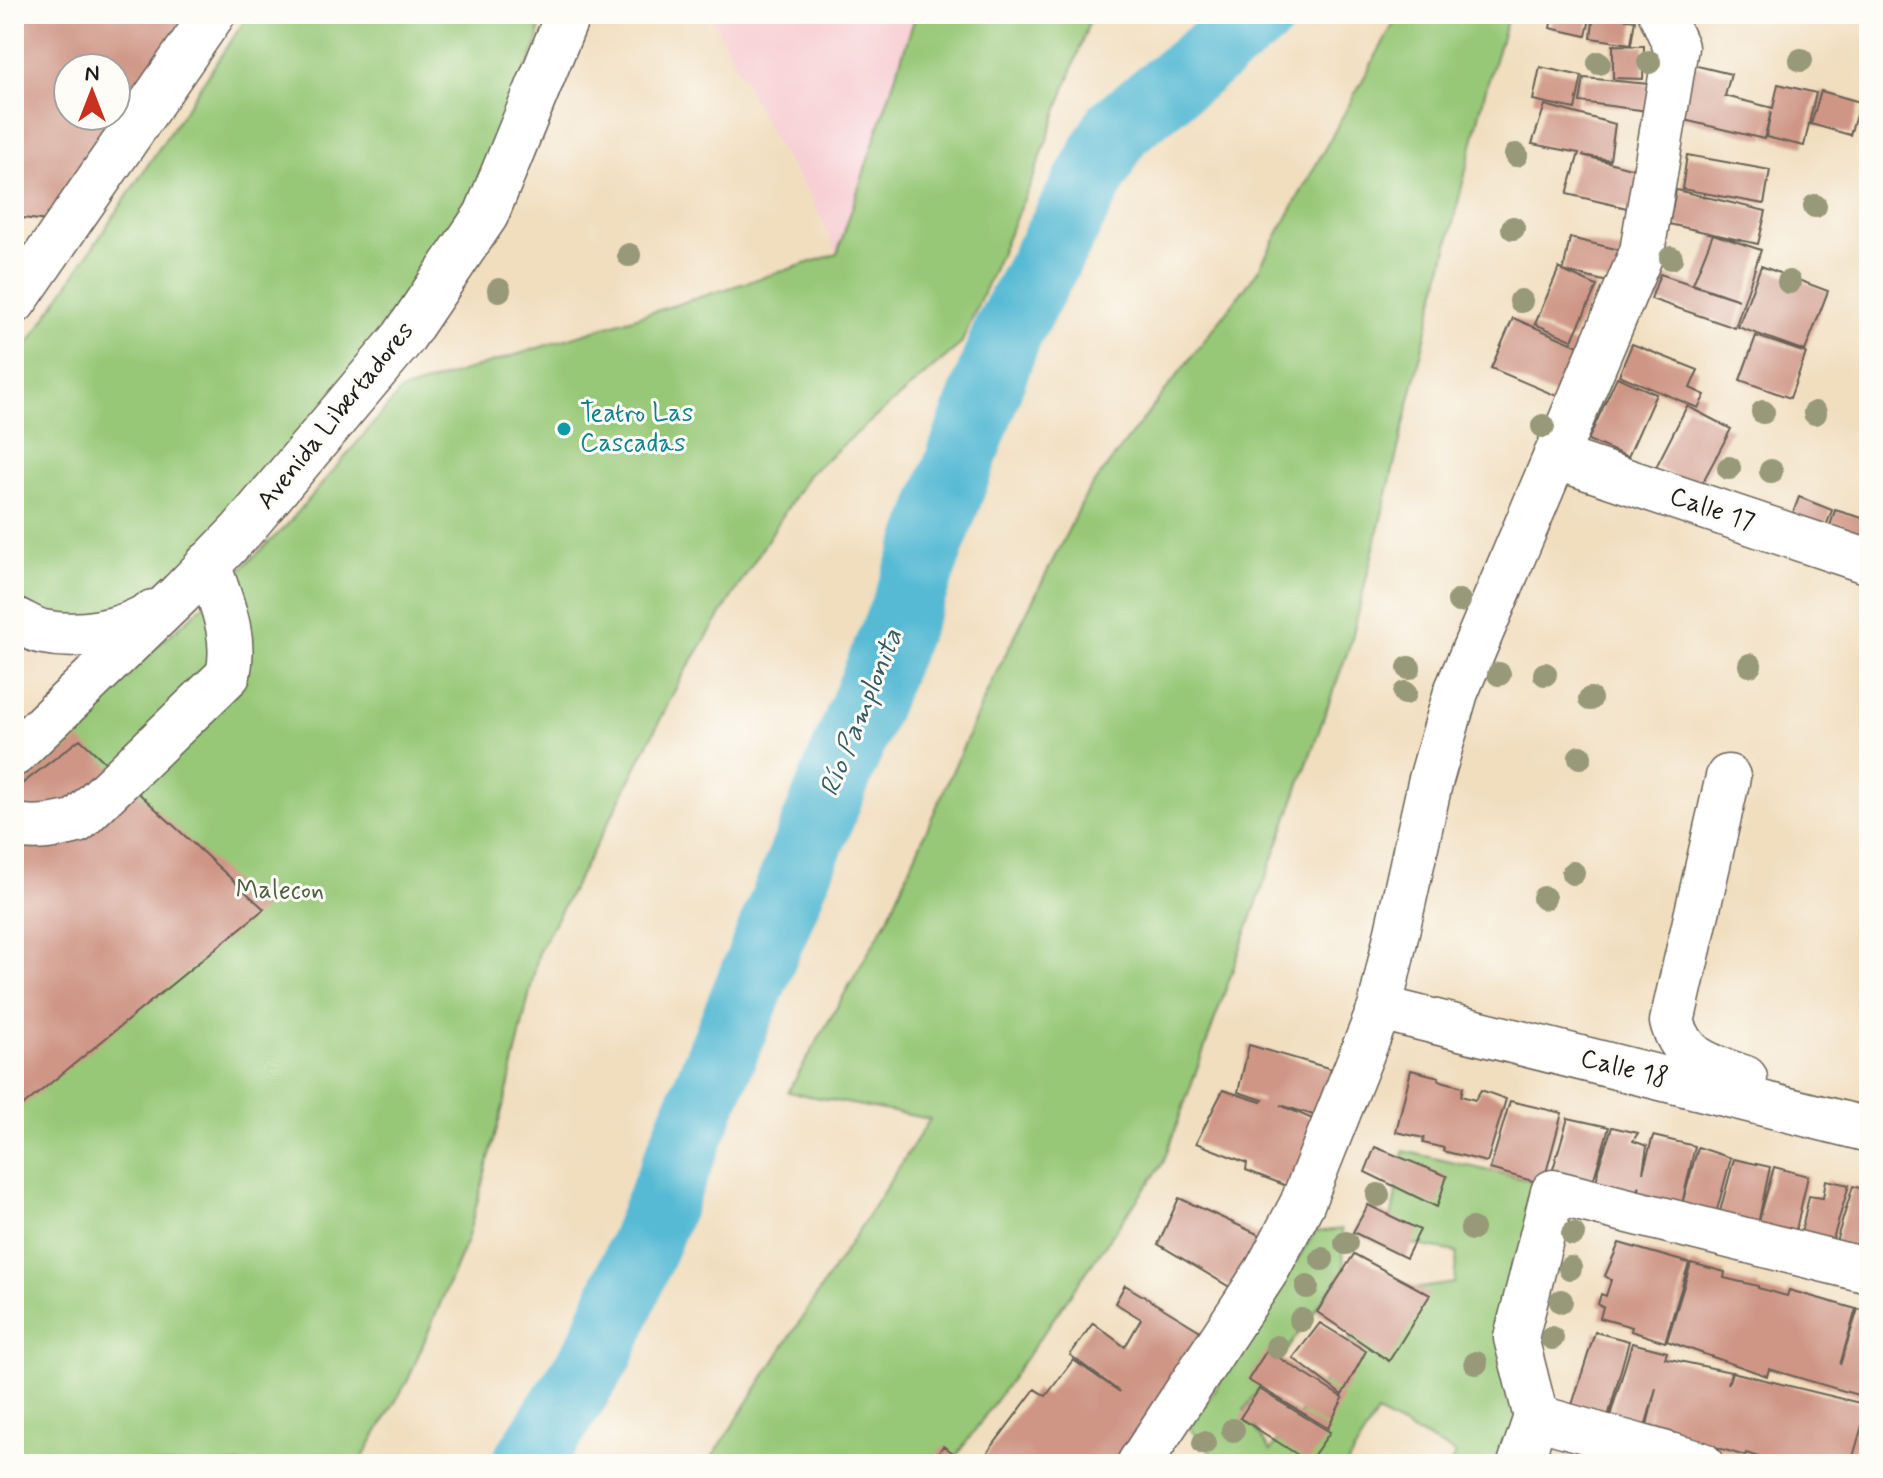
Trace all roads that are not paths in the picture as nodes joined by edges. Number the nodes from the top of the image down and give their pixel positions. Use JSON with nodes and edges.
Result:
{"nodes":[{"id":1,"x":213,"y":14,"type":"edge"},
{"id":2,"x":553,"y":14,"type":"edge"},
{"id":3,"x":568,"y":14,"type":"edge"},
{"id":4,"x":1661,"y":14,"type":"edge"},
{"id":5,"x":548,"y":61,"type":"junction"},
{"id":6,"x":14,"y":302,"type":"edge"},
{"id":7,"x":1555,"y":457,"type":"junction"},
{"id":8,"x":1869,"y":562,"type":"edge"},
{"id":9,"x":195,"y":579,"type":"junction"},
{"id":10,"x":14,"y":619,"type":"edge"},
{"id":11,"x":14,"y":754,"type":"edge"},
{"id":12,"x":1728,"y":777,"type":"dead end"},
{"id":13,"x":14,"y":825,"type":"edge"},
{"id":14,"x":1380,"y":1008,"type":"junction"},
{"id":15,"x":1869,"y":1130,"type":"edge"},
{"id":16,"x":1869,"y":1271,"type":"edge"},
{"id":17,"x":1536,"y":1417,"type":"junction"},
{"id":18,"x":1139,"y":1464,"type":"edge"},
{"id":19,"x":1520,"y":1464,"type":"edge"},
{"id":20,"x":1701,"y":1464,"type":"edge"}],
"edges":[{"from":1,"to":6,"type":"street"},
{"from":2,"to":5,"type":"street"},
{"from":3,"to":5,"type":"street","name":"Avenida Libertadores"},
{"from":4,"to":7,"type":"street"},
{"from":5,"to":9,"type":"street","name":"Avenida Libertadores"},
{"from":7,"to":8,"type":"street","name":"Calle 17"},
{"from":7,"to":14,"type":"street"},
{"from":9,"to":10,"type":"street"},
{"from":9,"to":11,"type":"street","name":"Avenida Libertadores"},
{"from":9,"to":13,"type":"street"},
{"from":12,"to":15,"type":"street"},
{"from":14,"to":15,"type":"street","name":"Calle 18"},
{"from":14,"to":18,"type":"street"},
{"from":16,"to":17,"type":"street"},
{"from":17,"to":19,"type":"street"},
{"from":17,"to":20,"type":"street"}]}
